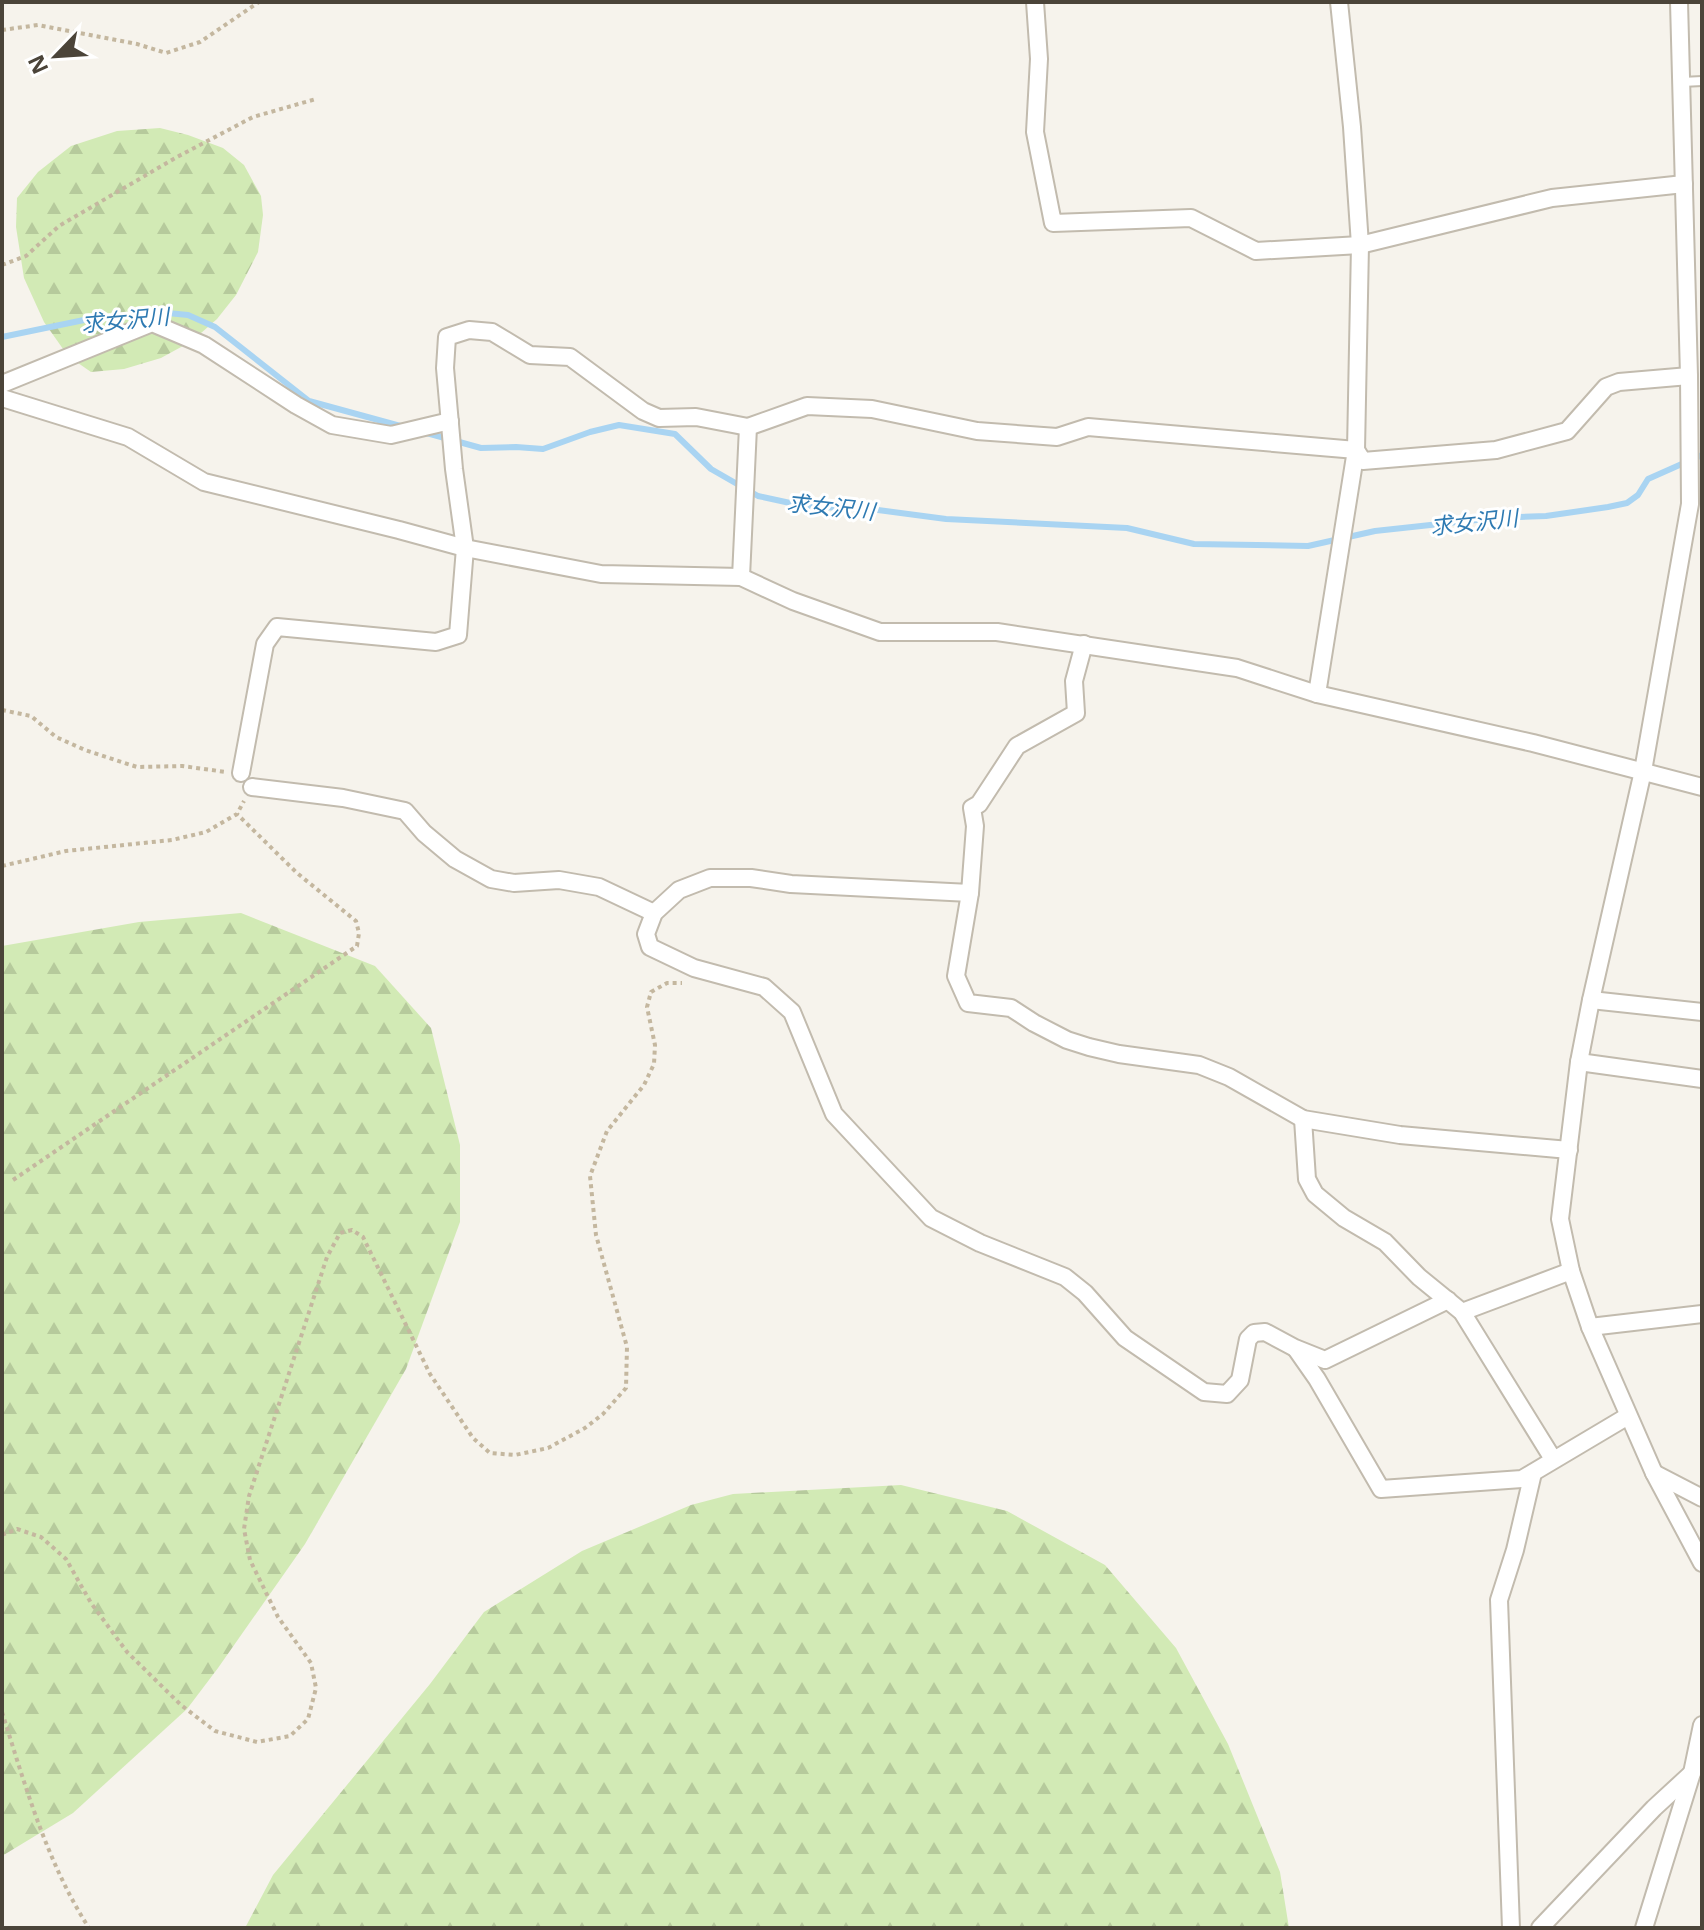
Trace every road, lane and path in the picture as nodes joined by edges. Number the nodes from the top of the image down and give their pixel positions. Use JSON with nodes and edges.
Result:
{"nodes":[{"id":1,"x":259,"y":2,"type":"edge"},
{"id":2,"x":1035,"y":2,"type":"edge"},
{"id":3,"x":1339,"y":2,"type":"edge"},
{"id":4,"x":1679,"y":2,"type":"edge"},
{"id":5,"x":2,"y":30,"type":"edge"},
{"id":6,"x":1702,"y":81,"type":"edge"},
{"id":7,"x":1682,"y":82,"type":"junction"},
{"id":8,"x":316,"y":99,"type":"dead end"},
{"id":9,"x":1684,"y":184,"type":"junction"},
{"id":10,"x":1360,"y":245,"type":"junction"},
{"id":11,"x":2,"y":265,"type":"edge"},
{"id":12,"x":1689,"y":376,"type":"junction"},
{"id":13,"x":2,"y":384,"type":"edge"},
{"id":14,"x":2,"y":398,"type":"edge"},
{"id":15,"x":450,"y":421,"type":"junction"},
{"id":16,"x":748,"y":427,"type":"junction"},
{"id":17,"x":1356,"y":450,"type":"junction"},
{"id":18,"x":1696,"y":503,"type":"edge"},
{"id":19,"x":465,"y":548,"type":"junction"},
{"id":20,"x":741,"y":577,"type":"junction"},
{"id":21,"x":1084,"y":644,"type":"junction"},
{"id":22,"x":1317,"y":694,"type":"junction"},
{"id":23,"x":2,"y":710,"type":"edge"},
{"id":24,"x":1643,"y":771,"type":"junction"},
{"id":25,"x":241,"y":773,"type":"joint"},
{"id":26,"x":252,"y":787,"type":"dead end"},
{"id":27,"x":1702,"y":787,"type":"edge"},
{"id":28,"x":2,"y":866,"type":"edge"},
{"id":29,"x":970,"y":893,"type":"junction"},
{"id":30,"x":654,"y":913,"type":"junction"},
{"id":31,"x":685,"y":983,"type":"dead end"},
{"id":32,"x":1591,"y":1000,"type":"junction"},
{"id":33,"x":1702,"y":1012,"type":"edge"},
{"id":34,"x":1579,"y":1062,"type":"junction"},
{"id":35,"x":1702,"y":1079,"type":"edge"},
{"id":36,"x":1303,"y":1119,"type":"junction"},
{"id":37,"x":1569,"y":1150,"type":"junction"},
{"id":38,"x":13,"y":1180,"type":"dead end"},
{"id":39,"x":1571,"y":1271,"type":"junction"},
{"id":40,"x":1448,"y":1300,"type":"junction"},
{"id":41,"x":1462,"y":1312,"type":"junction"},
{"id":42,"x":1702,"y":1314,"type":"edge"},
{"id":43,"x":1590,"y":1327,"type":"junction"},
{"id":44,"x":1295,"y":1348,"type":"junction"},
{"id":45,"x":1628,"y":1416,"type":"junction"},
{"id":46,"x":1553,"y":1459,"type":"junction"},
{"id":47,"x":1533,"y":1473,"type":"junction"},
{"id":48,"x":1654,"y":1473,"type":"junction"},
{"id":49,"x":1702,"y":1498,"type":"edge"},
{"id":50,"x":2,"y":1535,"type":"edge"},
{"id":51,"x":1702,"y":1563,"type":"edge"},
{"id":52,"x":2,"y":1712,"type":"edge"},
{"id":53,"x":1702,"y":1725,"type":"edge"},
{"id":54,"x":1692,"y":1773,"type":"junction"},
{"id":55,"x":89,"y":1928,"type":"edge"},
{"id":56,"x":1511,"y":1928,"type":"edge"},
{"id":57,"x":1540,"y":1928,"type":"edge"},
{"id":58,"x":1644,"y":1928,"type":"edge"}],
"edges":[{"from":1,"to":5,"type":"path"},
{"from":2,"to":10,"type":"street"},
{"from":3,"to":10,"type":"street"},
{"from":4,"to":7,"type":"street"},
{"from":6,"to":7,"type":"lane"},
{"from":7,"to":9,"type":"street"},
{"from":8,"to":11,"type":"path"},
{"from":9,"to":10,"type":"street"},
{"from":9,"to":12,"type":"street"},
{"from":10,"to":17,"type":"street"},
{"from":12,"to":17,"type":"street"},
{"from":12,"to":18,"type":"street"},
{"from":13,"to":15,"type":"street"},
{"from":14,"to":19,"type":"street"},
{"from":15,"to":16,"type":"street"},
{"from":15,"to":19,"type":"street"},
{"from":16,"to":17,"type":"street"},
{"from":16,"to":20,"type":"street"},
{"from":17,"to":22,"type":"street"},
{"from":18,"to":24,"type":"street"},
{"from":19,"to":20,"type":"street"},
{"from":19,"to":25,"type":"street"},
{"from":20,"to":21,"type":"street"},
{"from":21,"to":22,"type":"street"},
{"from":21,"to":29,"type":"street"},
{"from":22,"to":24,"type":"street"},
{"from":23,"to":25,"type":"path"},
{"from":24,"to":27,"type":"street"},
{"from":24,"to":32,"type":"street"},
{"from":26,"to":30,"type":"street"},
{"from":28,"to":38,"type":"path"},
{"from":29,"to":30,"type":"street"},
{"from":29,"to":36,"type":"street"},
{"from":30,"to":44,"type":"street"},
{"from":31,"to":50,"type":"path"},
{"from":32,"to":33,"type":"street"},
{"from":32,"to":34,"type":"street"},
{"from":34,"to":35,"type":"street"},
{"from":34,"to":37,"type":"street"},
{"from":36,"to":37,"type":"street"},
{"from":36,"to":40,"type":"street"},
{"from":37,"to":39,"type":"street"},
{"from":39,"to":41,"type":"street"},
{"from":39,"to":43,"type":"street"},
{"from":40,"to":41,"type":"street"},
{"from":40,"to":44,"type":"street"},
{"from":41,"to":46,"type":"street"},
{"from":42,"to":43,"type":"street"},
{"from":43,"to":45,"type":"street"},
{"from":44,"to":47,"type":"street"},
{"from":45,"to":46,"type":"street"},
{"from":45,"to":48,"type":"street"},
{"from":46,"to":47,"type":"street"},
{"from":47,"to":56,"type":"street"},
{"from":48,"to":49,"type":"street"},
{"from":48,"to":51,"type":"street"},
{"from":52,"to":55,"type":"path"},
{"from":53,"to":54,"type":"street"},
{"from":54,"to":57,"type":"street"},
{"from":54,"to":58,"type":"street"}]}
